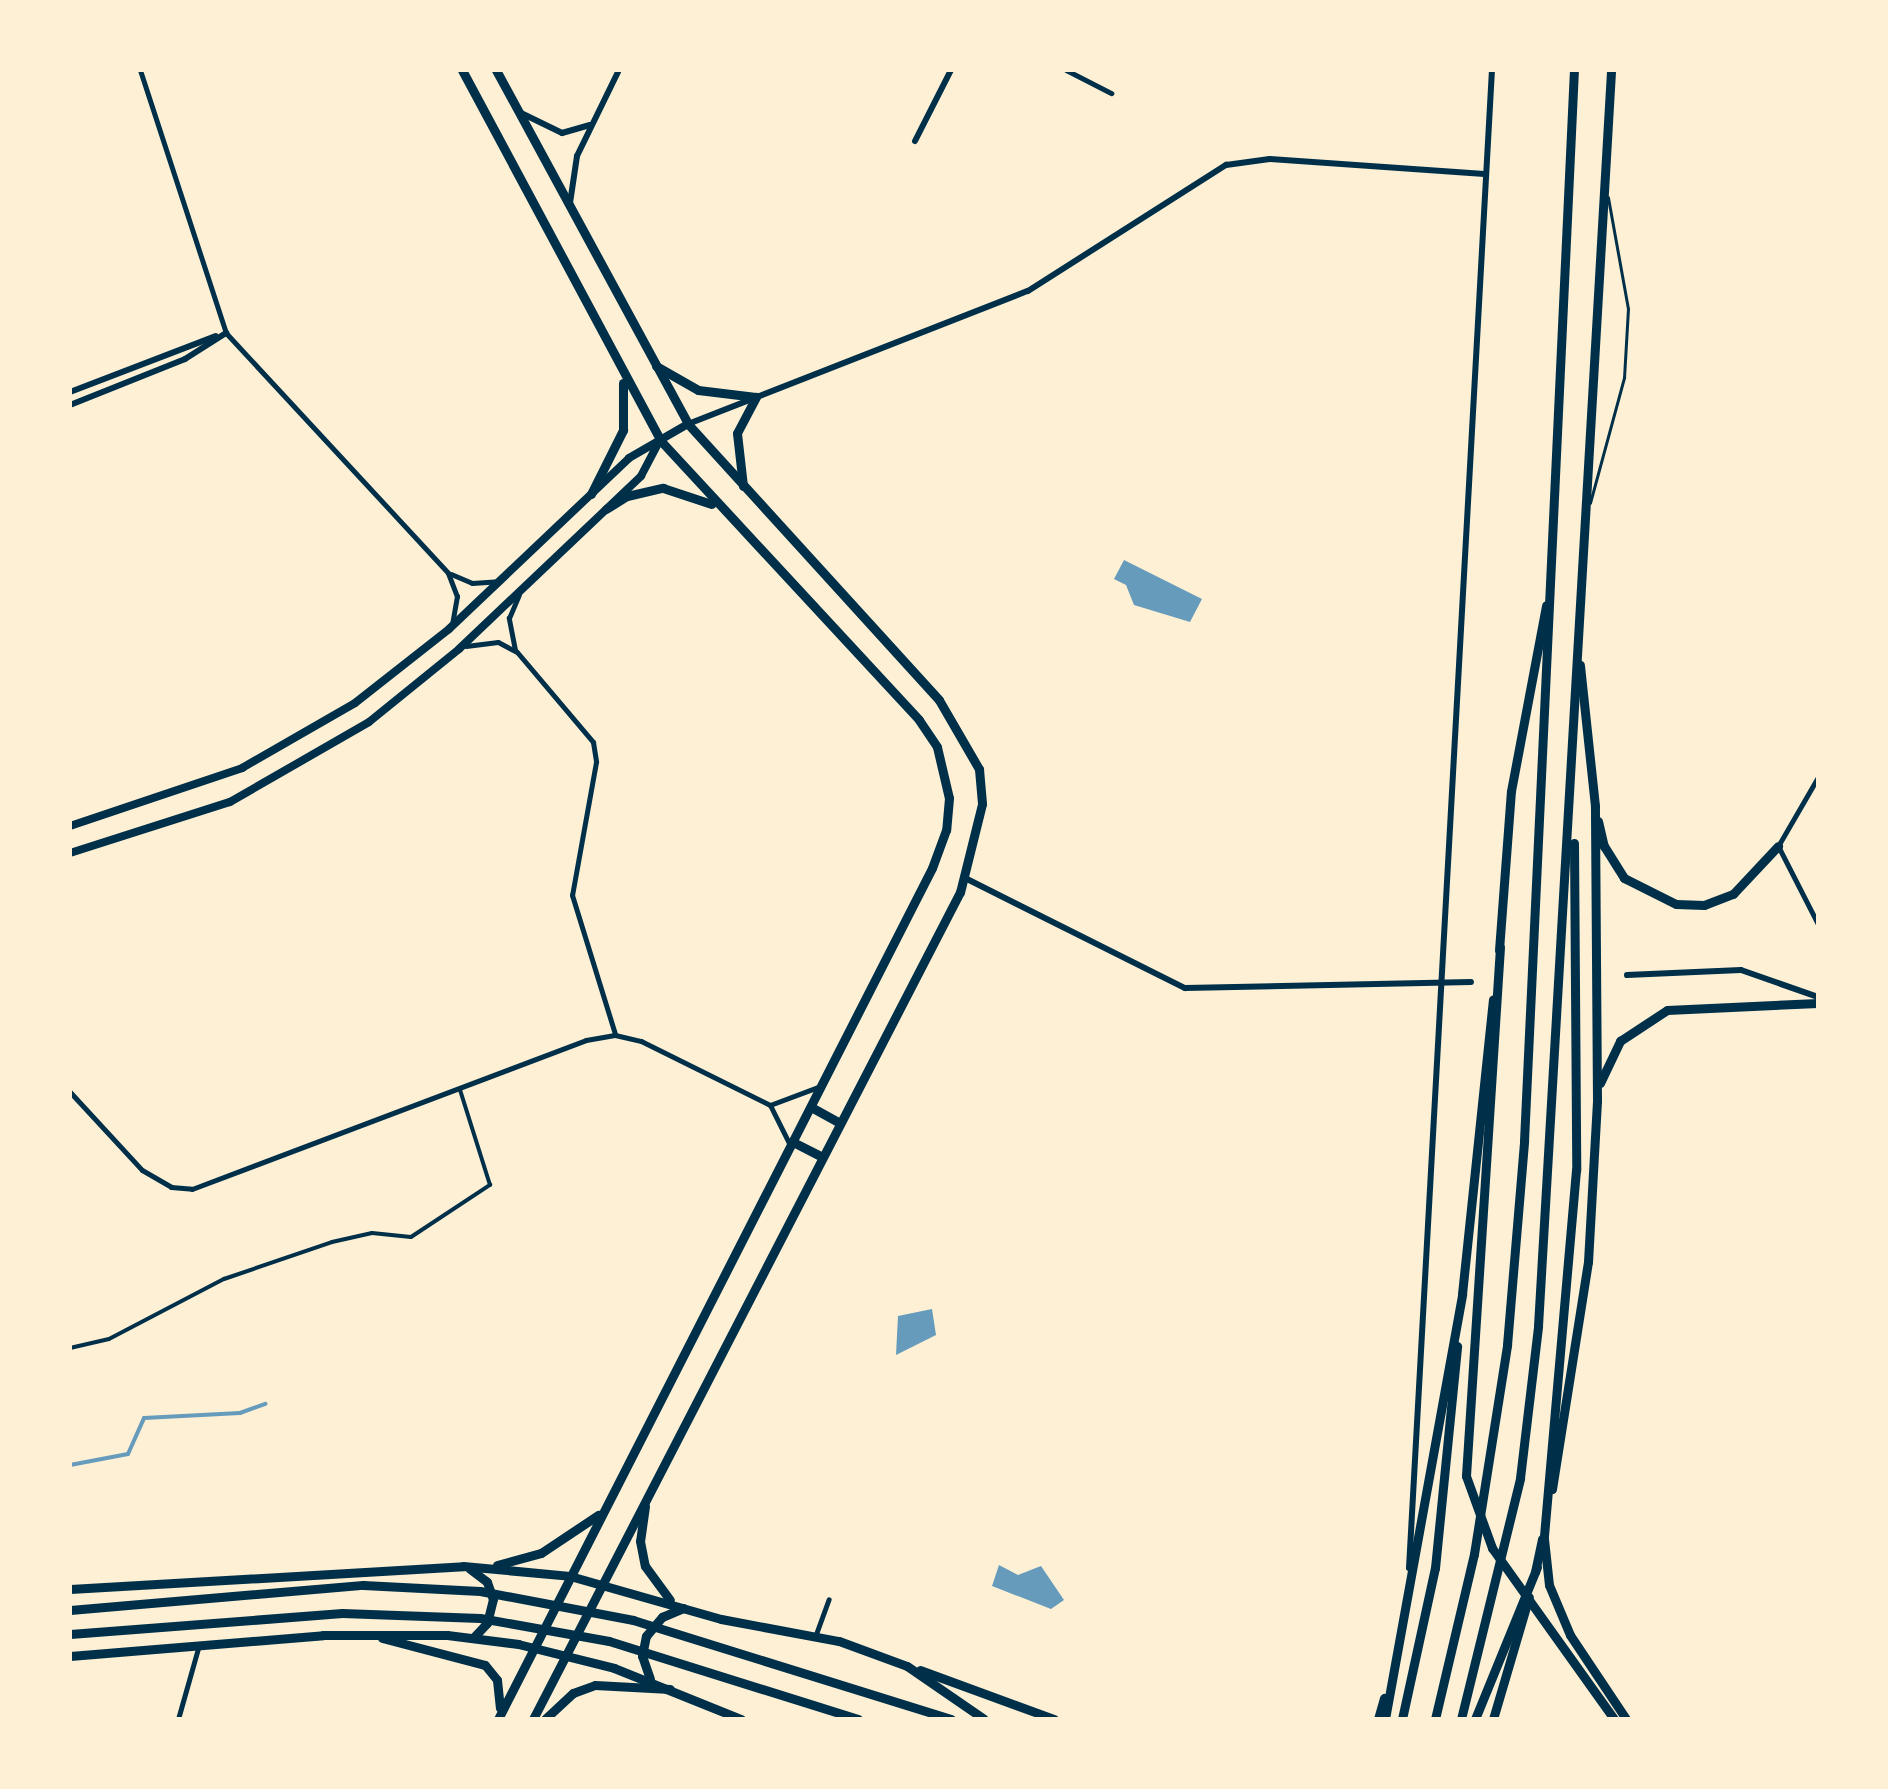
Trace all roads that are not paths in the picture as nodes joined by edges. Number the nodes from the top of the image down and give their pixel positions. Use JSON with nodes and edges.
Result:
{"nodes":[{"id":1,"x":140,"y":70,"type":"edge"},
{"id":2,"x":462,"y":70,"type":"edge"},
{"id":3,"x":496,"y":70,"type":"edge"},
{"id":4,"x":619,"y":70,"type":"edge"},
{"id":5,"x":951,"y":70,"type":"edge"},
{"id":6,"x":1066,"y":70,"type":"edge"},
{"id":7,"x":1492,"y":70,"type":"edge"},
{"id":8,"x":1574,"y":70,"type":"edge"},
{"id":9,"x":1611,"y":70,"type":"edge"},
{"id":10,"x":1110,"y":93,"type":"dead end"},
{"id":11,"x":517,"y":110,"type":"junction"},
{"id":12,"x":591,"y":124,"type":"junction"},
{"id":13,"x":914,"y":141,"type":"dead end"},
{"id":14,"x":1484,"y":174,"type":"junction"},
{"id":15,"x":1604,"y":180,"type":"junction"},
{"id":16,"x":570,"y":212,"type":"junction"},
{"id":17,"x":226,"y":333,"type":"junction"},
{"id":18,"x":650,"y":360,"type":"junction"},
{"id":19,"x":618,"y":366,"type":"junction"},
{"id":20,"x":70,"y":392,"type":"edge"},
{"id":21,"x":756,"y":397,"type":"junction"},
{"id":22,"x":70,"y":405,"type":"edge"},
{"id":23,"x":688,"y":424,"type":"junction"},
{"id":24,"x":660,"y":440,"type":"junction"},
{"id":25,"x":591,"y":494,"type":"junction"},
{"id":26,"x":746,"y":494,"type":"junction"},
{"id":27,"x":718,"y":508,"type":"junction"},
{"id":28,"x":606,"y":509,"type":"junction"},
{"id":29,"x":1587,"y":514,"type":"junction"},
{"id":30,"x":448,"y":572,"type":"junction"},
{"id":31,"x":501,"y":580,"type":"junction"},
{"id":32,"x":524,"y":586,"type":"junction"},
{"id":33,"x":1547,"y":601,"type":"junction"},
{"id":34,"x":450,"y":629,"type":"junction"},
{"id":35,"x":458,"y":649,"type":"junction"},
{"id":36,"x":517,"y":652,"type":"junction"},
{"id":37,"x":1580,"y":665,"type":"junction"},
{"id":38,"x":1818,"y":777,"type":"edge"},
{"id":39,"x":1573,"y":800,"type":"junction"},
{"id":40,"x":1595,"y":806,"type":"junction"},
{"id":41,"x":70,"y":826,"type":"edge"},
{"id":42,"x":1778,"y":846,"type":"junction"},
{"id":43,"x":70,"y":853,"type":"edge"},
{"id":44,"x":965,"y":878,"type":"junction"},
{"id":45,"x":1818,"y":924,"type":"edge"},
{"id":46,"x":1500,"y":947,"type":"junction"},
{"id":47,"x":1627,"y":975,"type":"dead end"},
{"id":48,"x":1471,"y":982,"type":"dead end"},
{"id":49,"x":1446,"y":983,"type":"junction"},
{"id":50,"x":1818,"y":997,"type":"edge"},
{"id":51,"x":615,"y":1035,"type":"junction"},
{"id":52,"x":826,"y":1077,"type":"junction"},
{"id":53,"x":460,"y":1090,"type":"junction"},
{"id":54,"x":70,"y":1092,"type":"edge"},
{"id":55,"x":1597,"y":1100,"type":"junction"},
{"id":56,"x":770,"y":1104,"type":"junction"},
{"id":57,"x":811,"y":1107,"type":"junction"},
{"id":58,"x":838,"y":1122,"type":"junction"},
{"id":59,"x":791,"y":1146,"type":"junction"},
{"id":60,"x":820,"y":1156,"type":"junction"},
{"id":61,"x":1462,"y":1294,"type":"junction"},
{"id":62,"x":70,"y":1348,"type":"edge"},
{"id":63,"x":650,"y":1489,"type":"junction"},
{"id":64,"x":606,"y":1505,"type":"junction"},
{"id":65,"x":469,"y":1567,"type":"junction"},
{"id":66,"x":1536,"y":1567,"type":"junction"},
{"id":67,"x":1408,"y":1569,"type":"junction"},
{"id":68,"x":570,"y":1576,"type":"junction"},
{"id":69,"x":603,"y":1582,"type":"junction"},
{"id":70,"x":70,"y":1589,"type":"edge"},
{"id":71,"x":829,"y":1599,"type":"dead end"},
{"id":72,"x":686,"y":1609,"type":"junction"},
{"id":73,"x":70,"y":1610,"type":"edge"},
{"id":74,"x":70,"y":1634,"type":"edge"},
{"id":75,"x":365,"y":1634,"type":"junction"},
{"id":76,"x":816,"y":1634,"type":"junction"},
{"id":77,"x":472,"y":1638,"type":"junction"},
{"id":78,"x":199,"y":1645,"type":"junction"},
{"id":79,"x":534,"y":1648,"type":"junction"},
{"id":80,"x":566,"y":1654,"type":"junction"},
{"id":81,"x":70,"y":1656,"type":"edge"},
{"id":82,"x":908,"y":1666,"type":"junction"},
{"id":83,"x":1394,"y":1666,"type":"junction"},
{"id":84,"x":650,"y":1679,"type":"junction"},
{"id":85,"x":682,"y":1690,"type":"junction"},
{"id":86,"x":178,"y":1719,"type":"edge"},
{"id":87,"x":498,"y":1719,"type":"edge"},
{"id":88,"x":533,"y":1719,"type":"edge"},
{"id":89,"x":545,"y":1719,"type":"edge"},
{"id":90,"x":741,"y":1719,"type":"edge"},
{"id":91,"x":858,"y":1719,"type":"edge"},
{"id":92,"x":951,"y":1719,"type":"edge"},
{"id":93,"x":984,"y":1719,"type":"edge"},
{"id":94,"x":1054,"y":1719,"type":"edge"},
{"id":95,"x":1378,"y":1719,"type":"edge"},
{"id":96,"x":1385,"y":1719,"type":"edge"},
{"id":97,"x":1402,"y":1719,"type":"edge"},
{"id":98,"x":1435,"y":1719,"type":"edge"},
{"id":99,"x":1460,"y":1719,"type":"edge"},
{"id":100,"x":1475,"y":1719,"type":"edge"},
{"id":101,"x":1492,"y":1719,"type":"edge"},
{"id":102,"x":1614,"y":1719,"type":"edge"},
{"id":103,"x":1626,"y":1719,"type":"edge"}],
"edges":[{"from":1,"to":17,"type":"street"},
{"from":2,"to":19,"type":"main road"},
{"from":3,"to":11,"type":"main road"},
{"from":4,"to":12,"type":"street"},
{"from":5,"to":13,"type":"street"},
{"from":6,"to":10,"type":"street"},
{"from":7,"to":14,"type":"street"},
{"from":8,"to":33,"type":"main road"},
{"from":9,"to":15,"type":"main road"},
{"from":11,"to":12,"type":"street"},
{"from":11,"to":16,"type":"main road"},
{"from":12,"to":16,"type":"street"},
{"from":14,"to":21,"type":"street"},
{"from":14,"to":49,"type":"street"},
{"from":15,"to":29,"type":"main road"},
{"from":15,"to":29,"type":"lane"},
{"from":16,"to":18,"type":"main road"},
{"from":17,"to":20,"type":"street"},
{"from":17,"to":22,"type":"street"},
{"from":17,"to":30,"type":"street"},
{"from":18,"to":21,"type":"main road"},
{"from":18,"to":23,"type":"main road"},
{"from":19,"to":24,"type":"main road"},
{"from":19,"to":25,"type":"main road"},
{"from":21,"to":23,"type":"street"},
{"from":21,"to":26,"type":"main road"},
{"from":23,"to":24,"type":"main road"},
{"from":23,"to":26,"type":"main road"},
{"from":24,"to":25,"type":"main road"},
{"from":24,"to":27,"type":"main road"},
{"from":24,"to":28,"type":"main road"},
{"from":25,"to":31,"type":"main road"},
{"from":26,"to":44,"type":"main road"},
{"from":27,"to":28,"type":"main road"},
{"from":27,"to":52,"type":"main road"},
{"from":28,"to":32,"type":"main road"},
{"from":29,"to":37,"type":"main road"},
{"from":30,"to":31,"type":"street"},
{"from":30,"to":34,"type":"street"},
{"from":31,"to":34,"type":"main road"},
{"from":32,"to":35,"type":"main road"},
{"from":32,"to":36,"type":"street"},
{"from":33,"to":46,"type":"main road"},
{"from":33,"to":98,"type":"main road"},
{"from":34,"to":41,"type":"main road"},
{"from":35,"to":36,"type":"street"},
{"from":35,"to":43,"type":"main road"},
{"from":36,"to":51,"type":"street"},
{"from":37,"to":39,"type":"main road"},
{"from":37,"to":40,"type":"main road"},
{"from":38,"to":42,"type":"street"},
{"from":39,"to":99,"type":"main road"},
{"from":39,"to":103,"type":"main road"},
{"from":40,"to":42,"type":"main road"},
{"from":40,"to":55,"type":"main road"},
{"from":42,"to":45,"type":"street"},
{"from":44,"to":49,"type":"street"},
{"from":44,"to":58,"type":"main road"},
{"from":46,"to":61,"type":"main road"},
{"from":46,"to":102,"type":"main road"},
{"from":47,"to":50,"type":"street"},
{"from":48,"to":49,"type":"street"},
{"from":49,"to":67,"type":"street"},
{"from":50,"to":55,"type":"main road"},
{"from":51,"to":53,"type":"street"},
{"from":51,"to":56,"type":"street"},
{"from":52,"to":56,"type":"street"},
{"from":52,"to":57,"type":"main road"},
{"from":53,"to":54,"type":"street"},
{"from":53,"to":62,"type":"street"},
{"from":55,"to":66,"type":"main road"},
{"from":56,"to":59,"type":"street"},
{"from":57,"to":58,"type":"main road"},
{"from":57,"to":59,"type":"main road"},
{"from":58,"to":60,"type":"main road"},
{"from":59,"to":60,"type":"main road"},
{"from":59,"to":64,"type":"main road"},
{"from":60,"to":63,"type":"main road"},
{"from":61,"to":67,"type":"main road"},
{"from":61,"to":97,"type":"main road"},
{"from":63,"to":69,"type":"main road"},
{"from":63,"to":72,"type":"main road"},
{"from":64,"to":65,"type":"main road"},
{"from":64,"to":68,"type":"main road"},
{"from":65,"to":68,"type":"main road"},
{"from":65,"to":70,"type":"main road"},
{"from":65,"to":77,"type":"main road"},
{"from":66,"to":100,"type":"main road"},
{"from":66,"to":101,"type":"main road"},
{"from":67,"to":83,"type":"main road"},
{"from":68,"to":69,"type":"main road"},
{"from":68,"to":79,"type":"main road"},
{"from":69,"to":72,"type":"main road"},
{"from":69,"to":80,"type":"main road"},
{"from":71,"to":76,"type":"street"},
{"from":72,"to":76,"type":"main road"},
{"from":72,"to":84,"type":"main road"},
{"from":73,"to":92,"type":"main road"},
{"from":74,"to":91,"type":"main road"},
{"from":75,"to":77,"type":"main road"},
{"from":75,"to":78,"type":"main road"},
{"from":75,"to":87,"type":"main road"},
{"from":76,"to":82,"type":"main road"},
{"from":77,"to":79,"type":"main road"},
{"from":78,"to":81,"type":"main road"},
{"from":78,"to":86,"type":"street"},
{"from":79,"to":80,"type":"main road"},
{"from":79,"to":87,"type":"main road"},
{"from":80,"to":84,"type":"main road"},
{"from":80,"to":88,"type":"main road"},
{"from":82,"to":93,"type":"main road"},
{"from":82,"to":94,"type":"main road"},
{"from":83,"to":95,"type":"main road"},
{"from":83,"to":96,"type":"main road"},
{"from":84,"to":85,"type":"main road"},
{"from":85,"to":89,"type":"main road"},
{"from":85,"to":90,"type":"main road"}]}
